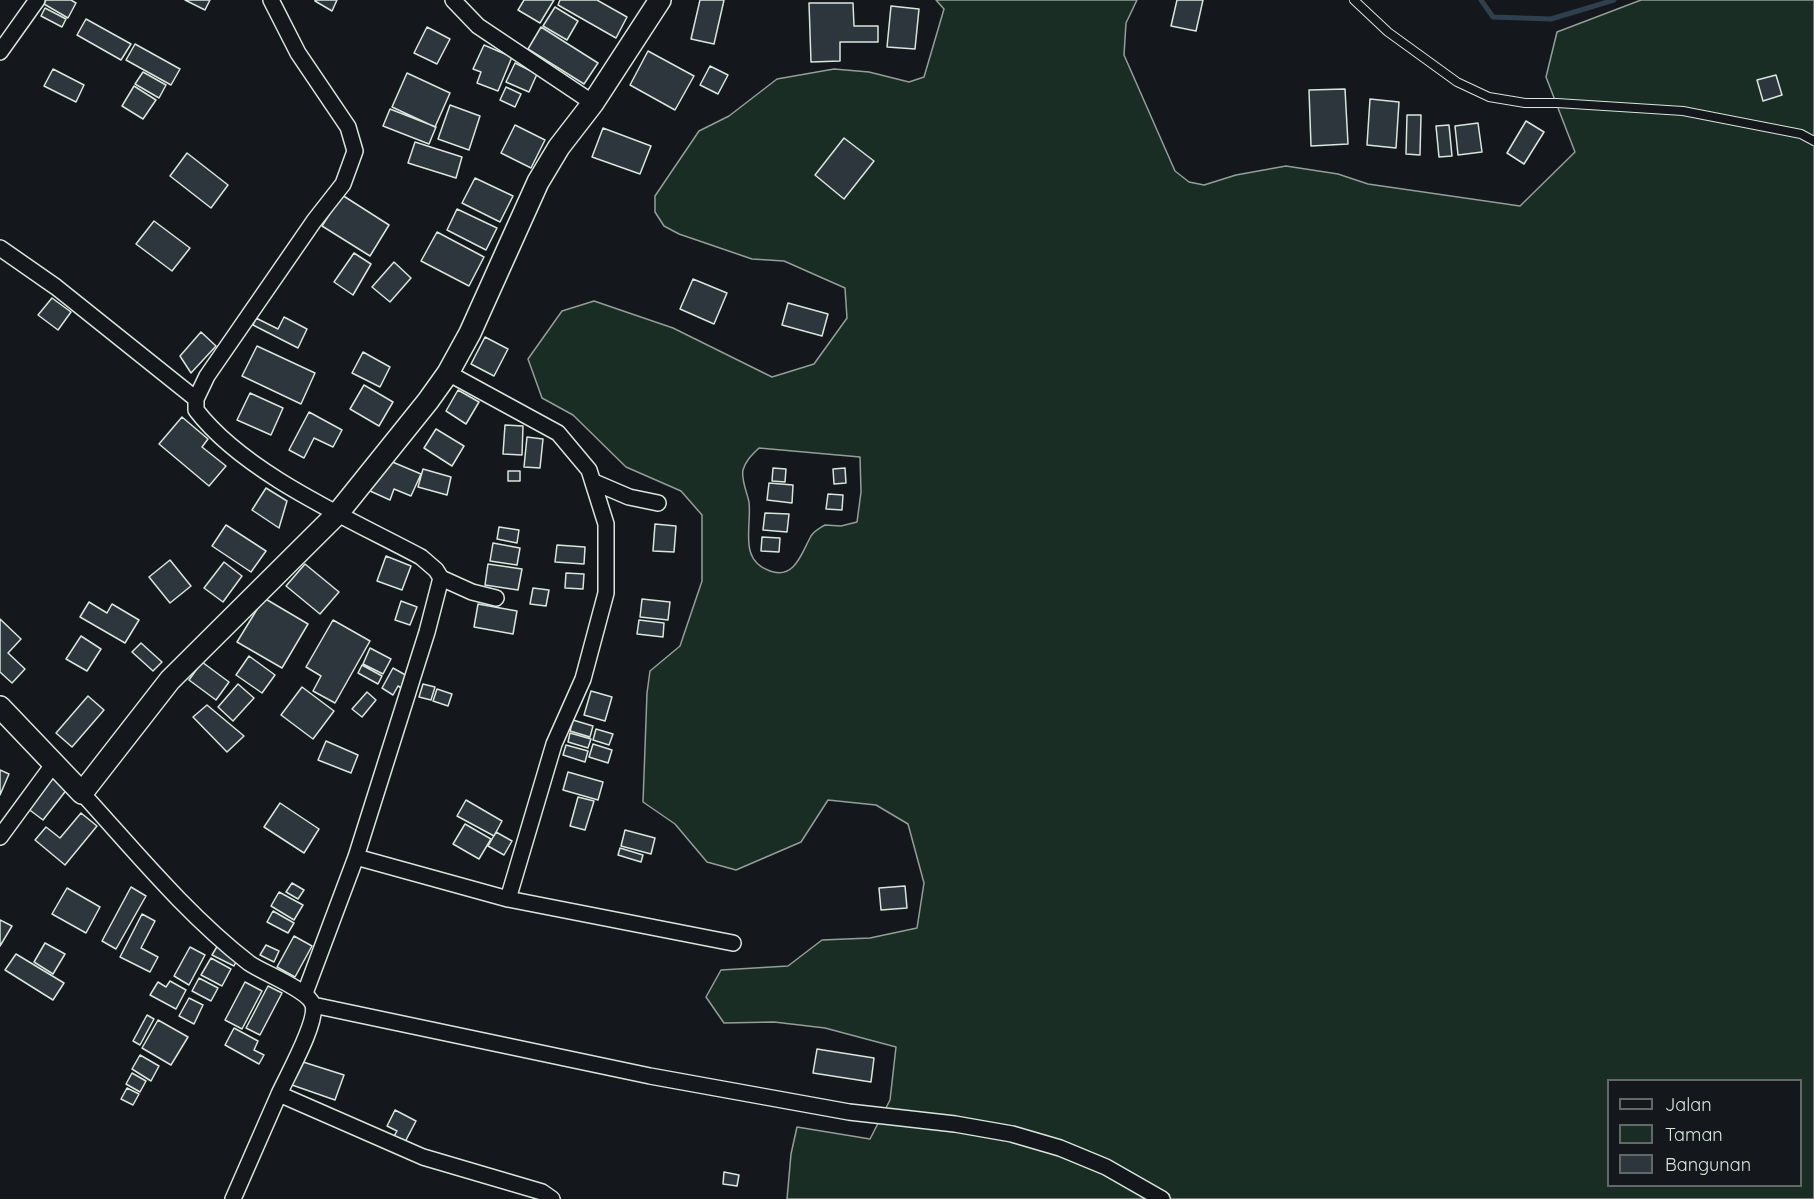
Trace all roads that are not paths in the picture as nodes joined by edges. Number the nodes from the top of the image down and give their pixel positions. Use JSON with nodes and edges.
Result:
{"nodes":[{"id":1,"x":37,"y":0,"type":"edge"},
{"id":2,"x":272,"y":0,"type":"edge"},
{"id":3,"x":453,"y":0,"type":"edge"},
{"id":4,"x":660,"y":0,"type":"edge"},
{"id":5,"x":1354,"y":0,"type":"edge"},
{"id":6,"x":0,"y":52,"type":"edge"},
{"id":7,"x":593,"y":104,"type":"junction"},
{"id":8,"x":1814,"y":141,"type":"edge"},
{"id":9,"x":0,"y":248,"type":"edge"},
{"id":10,"x":448,"y":373,"type":"junction"},
{"id":11,"x":196,"y":399,"type":"junction"},
{"id":12,"x":594,"y":482,"type":"junction"},
{"id":13,"x":658,"y":503,"type":"dead end"},
{"id":14,"x":338,"y":513,"type":"junction"},
{"id":15,"x":449,"y":582,"type":"junction"},
{"id":16,"x":496,"y":598,"type":"dead end"},
{"id":17,"x":0,"y":707,"type":"edge"},
{"id":18,"x":55,"y":762,"type":"junction"},
{"id":19,"x":82,"y":792,"type":"junction"},
{"id":20,"x":0,"y":837,"type":"edge"},
{"id":21,"x":356,"y":857,"type":"junction"},
{"id":22,"x":508,"y":899,"type":"junction"},
{"id":23,"x":733,"y":943,"type":"dead end"},
{"id":24,"x":309,"y":999,"type":"junction"},
{"id":25,"x":279,"y":1094,"type":"junction"},
{"id":26,"x":233,"y":1199,"type":"edge"},
{"id":27,"x":552,"y":1199,"type":"edge"},
{"id":28,"x":1162,"y":1199,"type":"edge"}],
"edges":[{"from":1,"to":6,"type":"street"},
{"from":2,"to":11,"type":"street"},
{"from":3,"to":7,"type":"street"},
{"from":4,"to":7,"type":"street"},
{"from":5,"to":8,"type":"lane"},
{"from":7,"to":10,"type":"street"},
{"from":9,"to":11,"type":"street"},
{"from":10,"to":12,"type":"street"},
{"from":10,"to":14,"type":"street"},
{"from":11,"to":14,"type":"street"},
{"from":12,"to":13,"type":"street"},
{"from":12,"to":22,"type":"street"},
{"from":14,"to":15,"type":"street"},
{"from":14,"to":19,"type":"street"},
{"from":15,"to":16,"type":"street"},
{"from":15,"to":21,"type":"street"},
{"from":17,"to":18,"type":"street"},
{"from":18,"to":19,"type":"street"},
{"from":18,"to":20,"type":"street"},
{"from":19,"to":24,"type":"street"},
{"from":21,"to":22,"type":"street"},
{"from":21,"to":24,"type":"street"},
{"from":22,"to":23,"type":"street"},
{"from":24,"to":25,"type":"street"},
{"from":24,"to":28,"type":"street"},
{"from":25,"to":26,"type":"street"},
{"from":25,"to":27,"type":"street"}]}
